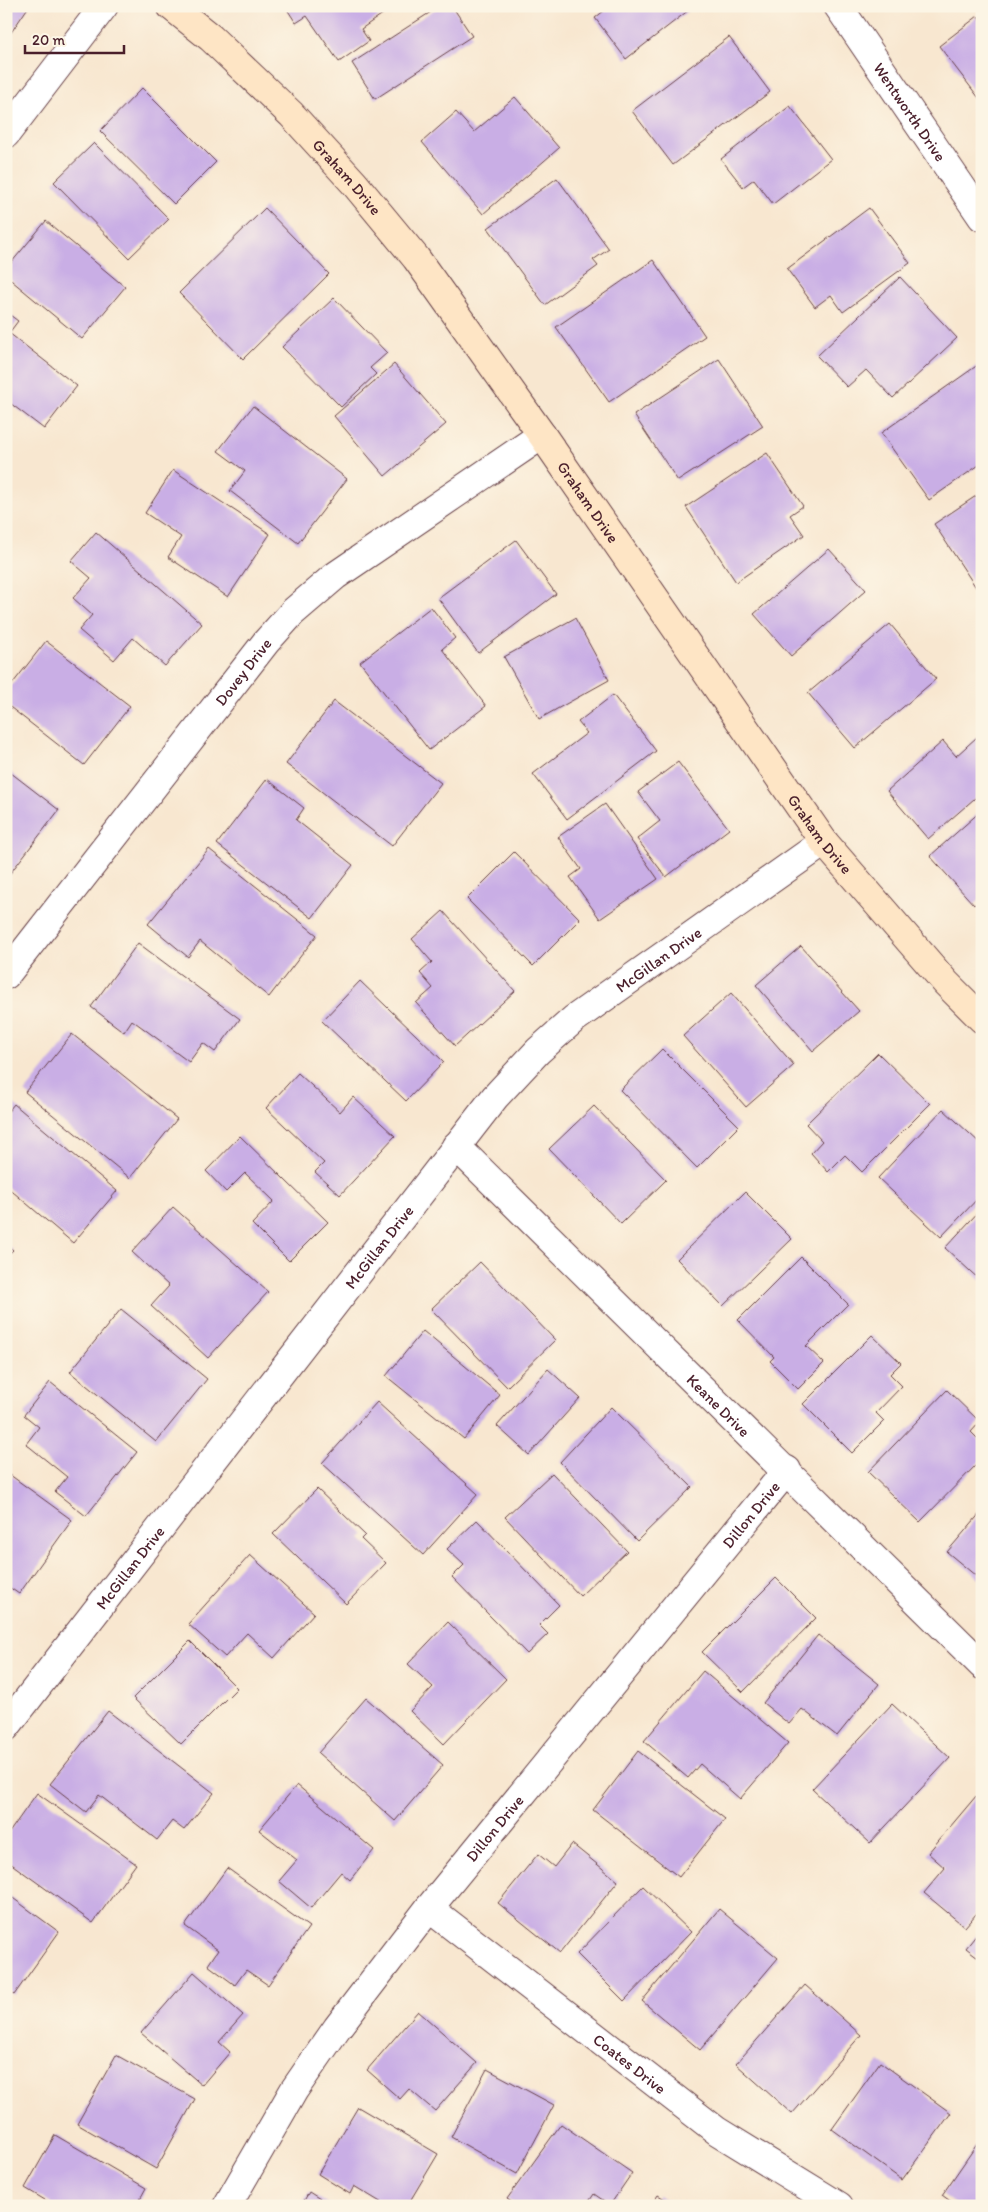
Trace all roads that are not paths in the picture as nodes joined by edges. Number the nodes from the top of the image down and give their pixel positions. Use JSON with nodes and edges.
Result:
{"nodes":[{"id":1,"x":104,"y":6,"type":"edge"},
{"id":2,"x":171,"y":6,"type":"edge"},
{"id":3,"x":838,"y":6,"type":"edge"},
{"id":4,"x":6,"y":134,"type":"edge"},
{"id":5,"x":982,"y":217,"type":"edge"},
{"id":6,"x":542,"y":435,"type":"junction"},
{"id":7,"x":824,"y":842,"type":"junction"},
{"id":8,"x":6,"y":974,"type":"edge"},
{"id":9,"x":982,"y":1019,"type":"edge"},
{"id":10,"x":456,"y":1146,"type":"junction"},
{"id":11,"x":786,"y":1470,"type":"junction"},
{"id":12,"x":982,"y":1664,"type":"edge"},
{"id":13,"x":6,"y":1727,"type":"edge"},
{"id":14,"x":429,"y":1908,"type":"junction"},
{"id":15,"x":227,"y":2206,"type":"edge"},
{"id":16,"x":839,"y":2206,"type":"edge"}],
"edges":[{"from":1,"to":4,"type":"street"},
{"from":2,"to":6,"type":"street","name":"Graham Drive"},
{"from":3,"to":5,"type":"street","name":"Wentworth Drive"},
{"from":6,"to":7,"type":"street","name":"Graham Drive"},
{"from":6,"to":8,"type":"street","name":"Dovey Drive"},
{"from":7,"to":9,"type":"street","name":"Graham Drive"},
{"from":7,"to":10,"type":"street","name":"McGillan Drive"},
{"from":10,"to":11,"type":"street","name":"Keane Drive"},
{"from":10,"to":13,"type":"street","name":"McGillan Drive"},
{"from":11,"to":12,"type":"street","name":"Keane Drive"},
{"from":11,"to":14,"type":"street","name":"Dillon Drive"},
{"from":14,"to":15,"type":"street","name":"Dillon Drive"},
{"from":14,"to":16,"type":"street","name":"Coates Drive"}]}
